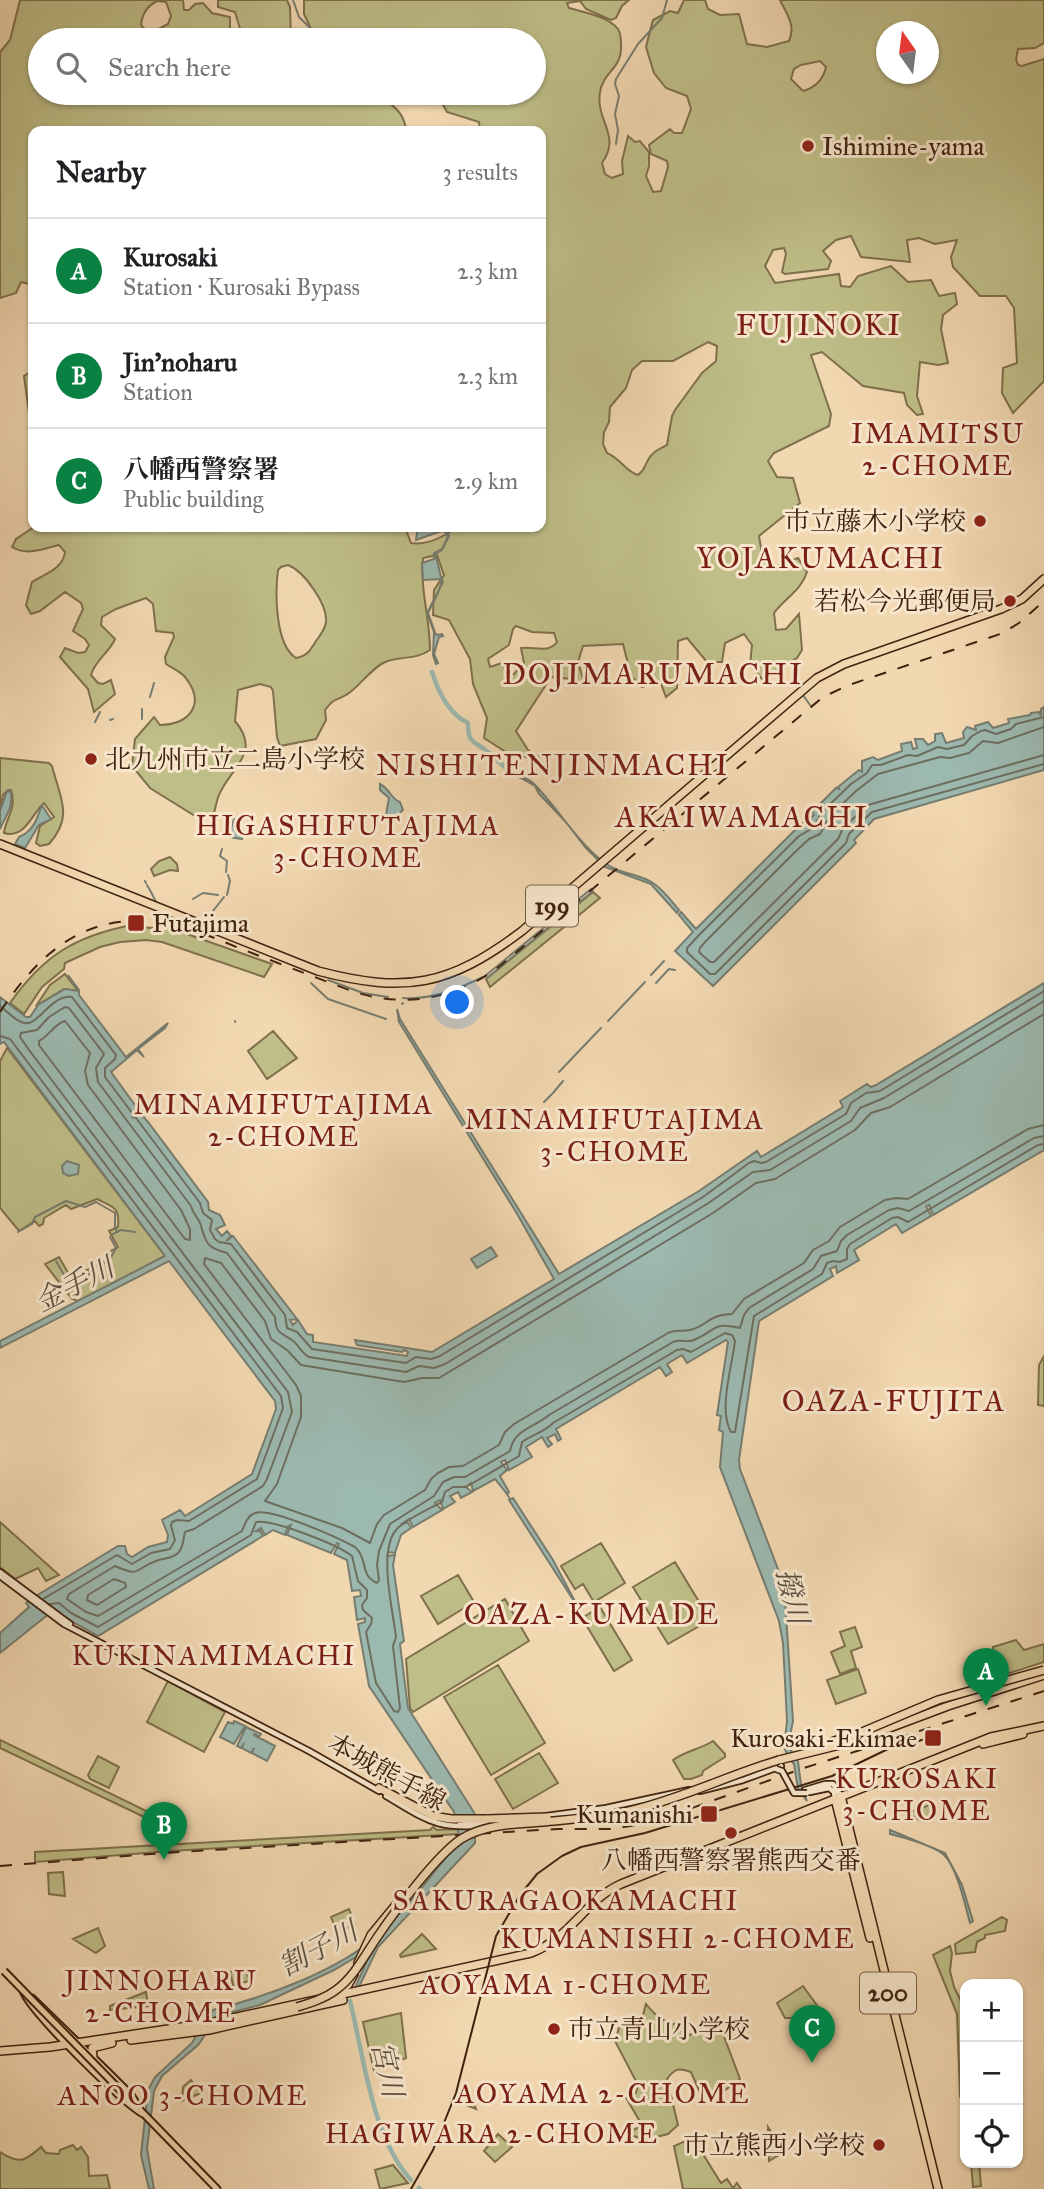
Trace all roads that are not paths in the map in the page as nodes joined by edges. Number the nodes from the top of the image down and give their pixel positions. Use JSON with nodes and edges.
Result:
{"nodes":[{"id":1,"x":1044,"y":582,"type":"edge"},
{"id":2,"x":0,"y":845,"type":"edge"},
{"id":3,"x":0,"y":1574,"type":"edge"},
{"id":4,"x":51,"y":1613,"type":"junction"},
{"id":5,"x":1044,"y":1671,"type":"edge"},
{"id":6,"x":1021,"y":1678,"type":"junction"},
{"id":7,"x":874,"y":1727,"type":"junction"},
{"id":8,"x":1044,"y":1728,"type":"edge"},
{"id":9,"x":852,"y":1742,"type":"junction"},
{"id":10,"x":761,"y":1765,"type":"junction"},
{"id":11,"x":743,"y":1779,"type":"junction"},
{"id":12,"x":379,"y":1788,"type":"junction"},
{"id":13,"x":838,"y":1799,"type":"junction"},
{"id":14,"x":615,"y":1811,"type":"junction"},
{"id":15,"x":570,"y":1816,"type":"junction"},
{"id":16,"x":476,"y":1825,"type":"junction"},
{"id":17,"x":456,"y":1826,"type":"junction"},
{"id":18,"x":357,"y":1966,"type":"junction"},
{"id":19,"x":2,"y":1969,"type":"edge"},
{"id":20,"x":355,"y":1979,"type":"dead end"},
{"id":21,"x":24,"y":1993,"type":"junction"},
{"id":22,"x":319,"y":1998,"type":"junction"},
{"id":23,"x":216,"y":2024,"type":"junction"},
{"id":24,"x":199,"y":2028,"type":"junction"},
{"id":25,"x":73,"y":2043,"type":"junction"},
{"id":26,"x":112,"y":2043,"type":"junction"},
{"id":27,"x":0,"y":2053,"type":"edge"},
{"id":28,"x":93,"y":2057,"type":"junction"},
{"id":29,"x":144,"y":2115,"type":"junction"},
{"id":30,"x":217,"y":2189,"type":"edge"},
{"id":31,"x":937,"y":2189,"type":"edge"}],
"edges":[{"from":1,"to":2,"type":"highway","number":"199"},
{"from":3,"to":4,"type":"main road","name":"本城熊手線"},
{"from":4,"to":12,"type":"main road","name":"本城熊手線"},
{"from":4,"to":17,"type":"main road","name":"本城熊手線"},
{"from":5,"to":6,"type":"highway"},
{"from":5,"to":7,"type":"highway","bridge":true},
{"from":5,"to":9,"type":"highway"},
{"from":6,"to":7,"type":"highway","bridge":true},
{"from":6,"to":9,"type":"highway","bridge":true},
{"from":7,"to":15,"type":"highway","bridge":true},
{"from":8,"to":13,"type":"highway"},
{"from":9,"to":10,"type":"highway","bridge":true},
{"from":10,"to":14,"type":"highway","bridge":true},
{"from":10,"to":23,"type":"highway","bridge":true},
{"from":11,"to":13,"type":"main road","name":"本城熊手線","bridge":true},
{"from":11,"to":14,"type":"main road","name":"本城熊手線"},
{"from":11,"to":16,"type":"main road","name":"本城熊手線"},
{"from":12,"to":15,"type":"highway","bridge":true},
{"from":12,"to":17,"type":"main road","name":"本城熊手線"},
{"from":13,"to":22,"type":"highway"},
{"from":13,"to":24,"type":"highway"},
{"from":13,"to":31,"type":"highway","number":"200"},
{"from":14,"to":16,"type":"main road","name":"本城熊手線"},
{"from":15,"to":18,"type":"highway","bridge":true},
{"from":16,"to":17,"type":"main road","name":"本城熊手線"},
{"from":18,"to":20,"type":"highway"},
{"from":18,"to":22,"type":"highway"},
{"from":19,"to":21,"type":"main road","bridge":true},
{"from":21,"to":25,"type":"main road","bridge":true},
{"from":21,"to":25,"type":"main road","bridge":true},
{"from":21,"to":29,"type":"main road","bridge":true},
{"from":22,"to":23,"type":"highway"},
{"from":23,"to":24,"type":"highway"},
{"from":24,"to":25,"type":"highway"},
{"from":24,"to":26,"type":"highway"},
{"from":25,"to":26,"type":"highway"},
{"from":25,"to":27,"type":"highway"},
{"from":25,"to":28,"type":"main road"},
{"from":25,"to":29,"type":"main road"},
{"from":26,"to":28,"type":"highway"},
{"from":28,"to":29,"type":"main road"},
{"from":29,"to":30,"type":"main road"}]}
